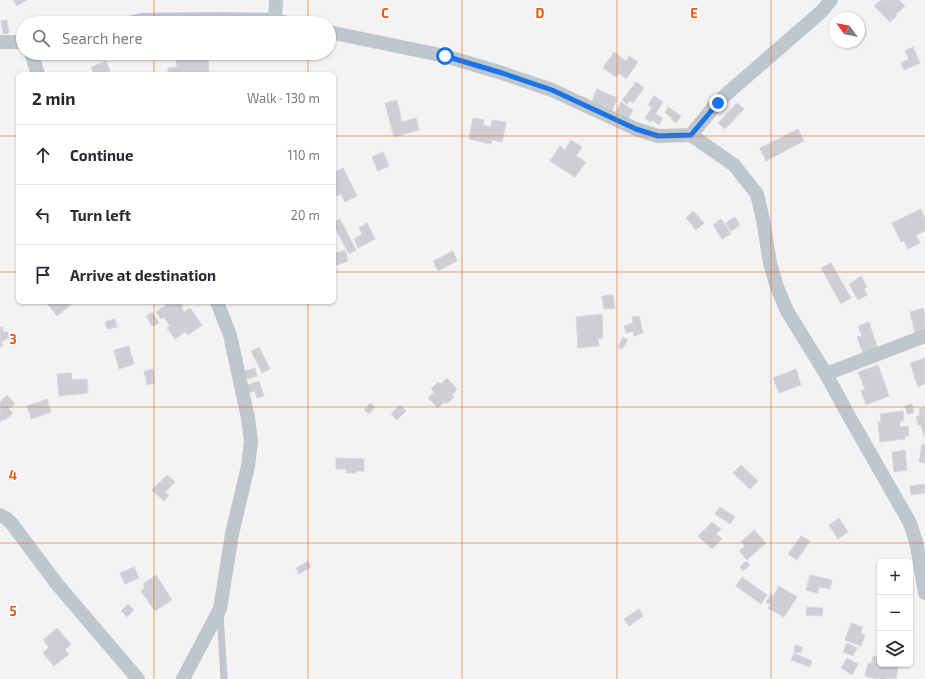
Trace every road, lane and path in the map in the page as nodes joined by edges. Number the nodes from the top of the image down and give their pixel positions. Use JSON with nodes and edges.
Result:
{"nodes":[{"id":1,"x":276,"y":0,"type":"edge"},
{"id":2,"x":831,"y":0,"type":"edge"},
{"id":3,"x":275,"y":16,"type":"edge"},
{"id":4,"x":336,"y":33,"type":"edge"},
{"id":5,"x":0,"y":42,"type":"edge"},
{"id":6,"x":16,"y":42,"type":"edge"},
{"id":7,"x":33,"y":60,"type":"edge"},
{"id":8,"x":37,"y":72,"type":"edge"},
{"id":9,"x":691,"y":135,"type":"junction"},
{"id":10,"x":218,"y":304,"type":"edge"},
{"id":11,"x":925,"y":336,"type":"edge"},
{"id":12,"x":826,"y":374,"type":"junction"},
{"id":13,"x":0,"y":515,"type":"edge"},
{"id":14,"x":925,"y":593,"type":"edge"},
{"id":15,"x":220,"y":610,"type":"junction"},
{"id":16,"x":138,"y":679,"type":"edge"},
{"id":17,"x":183,"y":679,"type":"edge"},
{"id":18,"x":224,"y":679,"type":"edge"}],
"edges":[{"from":1,"to":3,"type":"street"},
{"from":2,"to":9,"type":"street"},
{"from":4,"to":9,"type":"street"},
{"from":5,"to":6,"type":"street"},
{"from":7,"to":8,"type":"street"},
{"from":9,"to":12,"type":"street"},
{"from":10,"to":15,"type":"street"},
{"from":11,"to":12,"type":"street"},
{"from":12,"to":14,"type":"street"},
{"from":13,"to":16,"type":"street"},
{"from":15,"to":17,"type":"street"},
{"from":15,"to":18,"type":"lane"}]}
